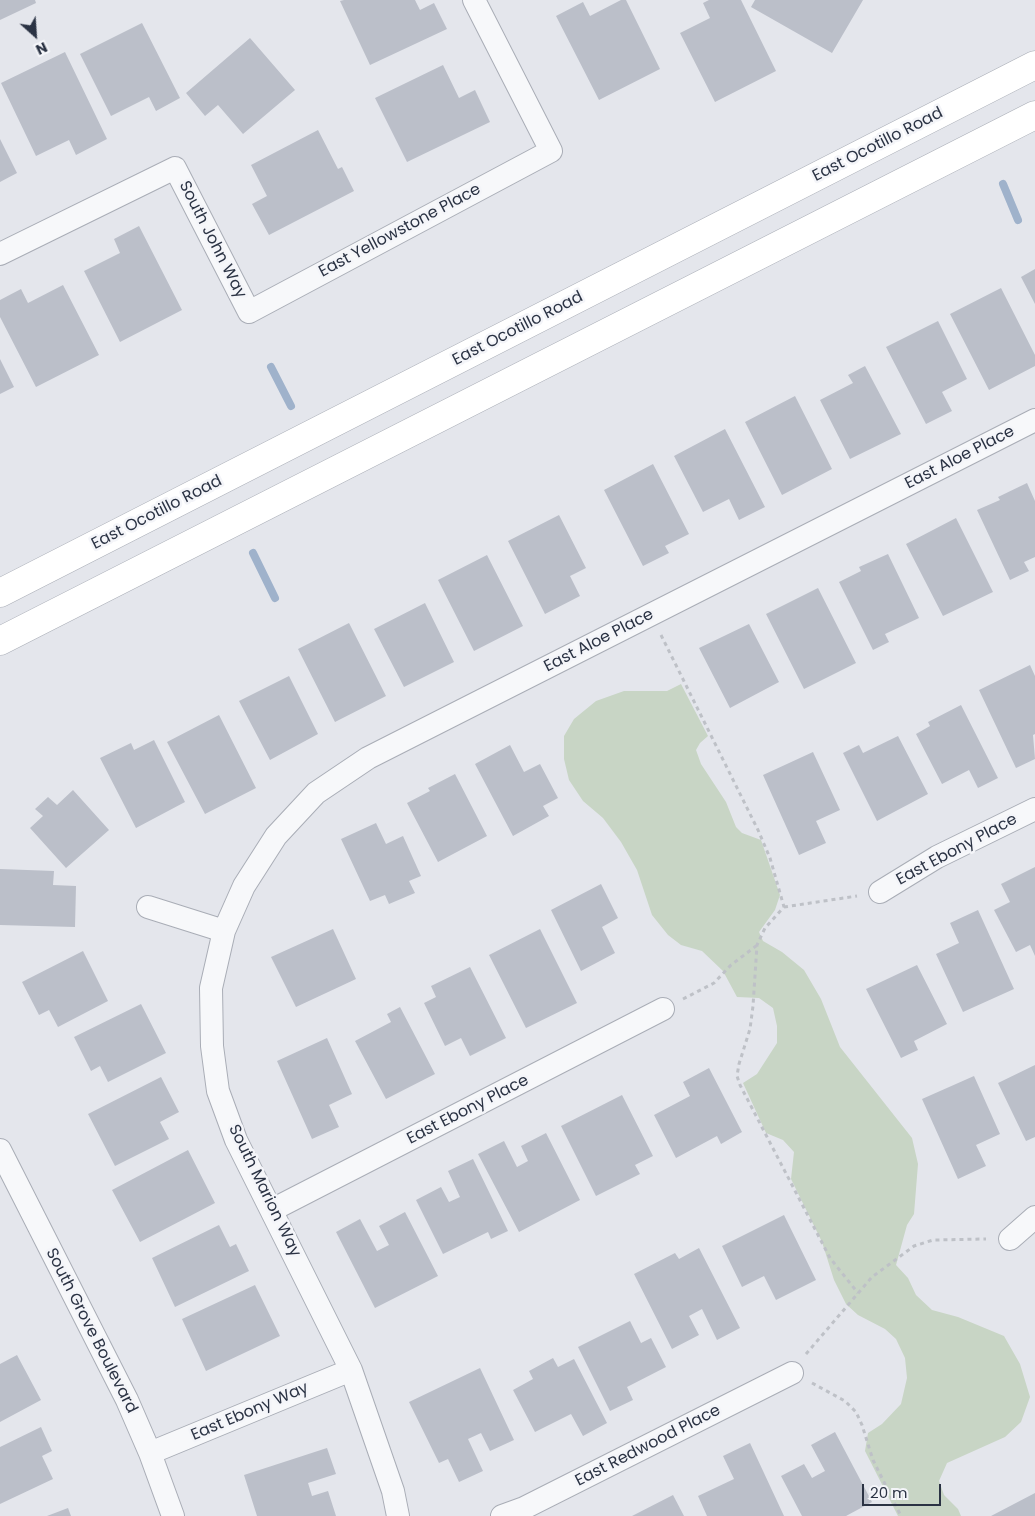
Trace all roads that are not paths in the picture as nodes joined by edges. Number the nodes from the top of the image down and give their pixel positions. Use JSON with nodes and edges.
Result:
{"nodes":[{"id":1,"x":482,"y":3,"type":"edge"},
{"id":2,"x":1035,"y":65,"type":"edge"},
{"id":3,"x":1035,"y":115,"type":"edge"},
{"id":4,"x":0,"y":254,"type":"edge"},
{"id":5,"x":249,"y":312,"type":"joint"},
{"id":6,"x":1035,"y":420,"type":"edge"},
{"id":7,"x":0,"y":593,"type":"edge"},
{"id":8,"x":0,"y":641,"type":"edge"},
{"id":9,"x":1035,"y":809,"type":"edge"},
{"id":10,"x":880,"y":892,"type":"road end"},
{"id":11,"x":148,"y":907,"type":"dead end"},
{"id":12,"x":224,"y":930,"type":"junction"},
{"id":13,"x":663,"y":1009,"type":"road end"},
{"id":14,"x":0,"y":1150,"type":"edge"},
{"id":15,"x":272,"y":1210,"type":"junction"},
{"id":16,"x":1035,"y":1217,"type":"edge"},
{"id":17,"x":1010,"y":1239,"type":"road end"},
{"id":18,"x":351,"y":1370,"type":"junction"},
{"id":19,"x":792,"y":1372,"type":"road end"},
{"id":20,"x":150,"y":1454,"type":"junction"},
{"id":21,"x":172,"y":1516,"type":"edge"},
{"id":22,"x":398,"y":1516,"type":"edge"},
{"id":23,"x":502,"y":1516,"type":"edge"}],
"edges":[{"from":1,"to":5,"type":"street","name":"East Yellowstone Place"},
{"from":2,"to":7,"type":"main road","name":"East Ocotillo Road"},
{"from":3,"to":8,"type":"main road"},
{"from":4,"to":5,"type":"street","name":"South John Way"},
{"from":6,"to":12,"type":"street","name":"East Aloe Place"},
{"from":9,"to":10,"type":"street","name":"East Ebony Place"},
{"from":11,"to":12,"type":"street"},
{"from":12,"to":15,"type":"street","name":"South Marion Way"},
{"from":13,"to":15,"type":"street","name":"East Ebony Place"},
{"from":14,"to":20,"type":"street","name":"South Grove Boulevard"},
{"from":15,"to":18,"type":"street","name":"South Marion Way"},
{"from":16,"to":17,"type":"street"},
{"from":18,"to":20,"type":"street","name":"East Ebony Way"},
{"from":18,"to":22,"type":"street","name":"South Marion Way"},
{"from":19,"to":23,"type":"street","name":"East Redwood Place"},
{"from":20,"to":21,"type":"street","name":"South Grove Boulevard"}]}
